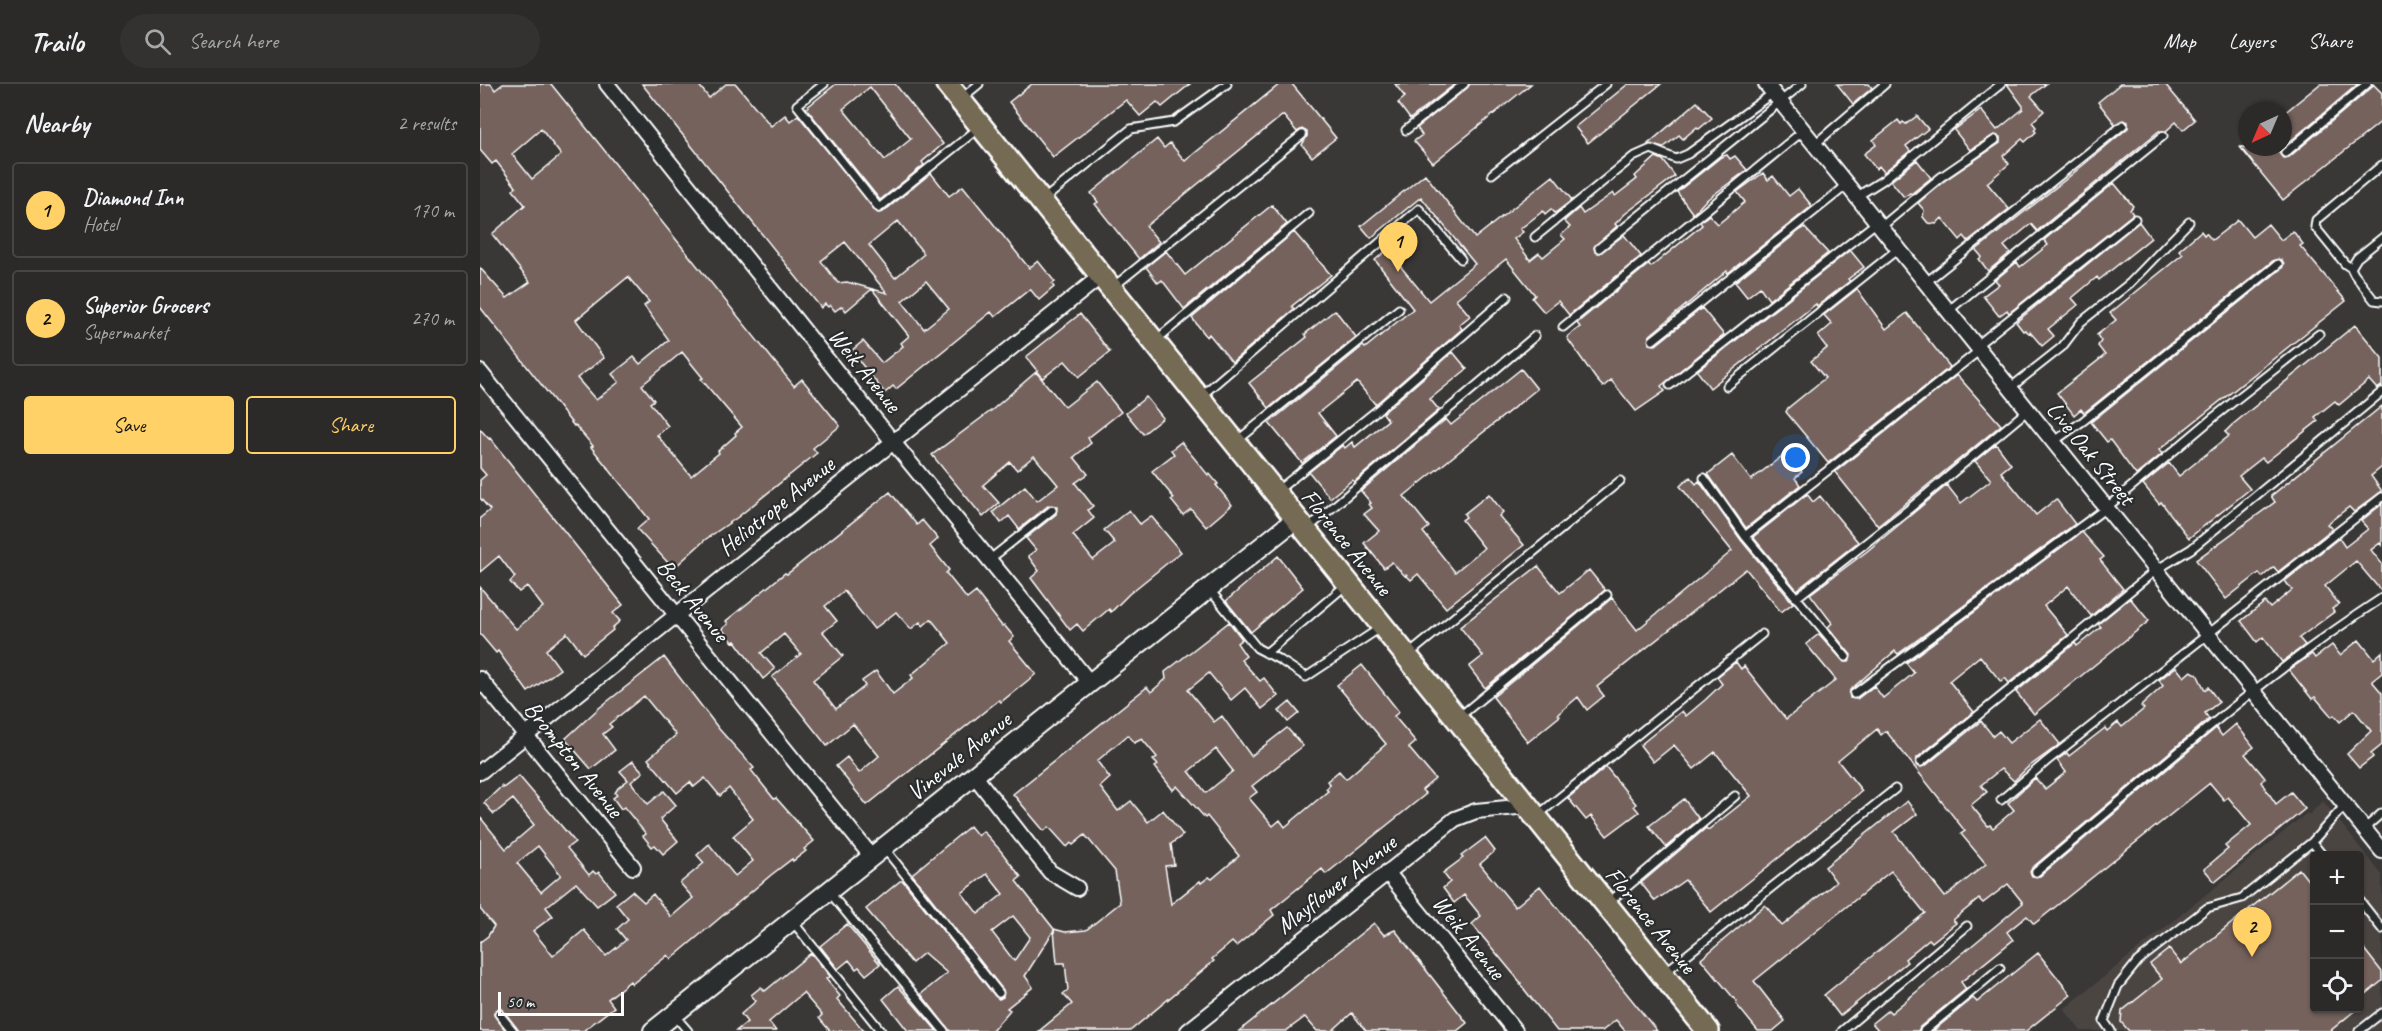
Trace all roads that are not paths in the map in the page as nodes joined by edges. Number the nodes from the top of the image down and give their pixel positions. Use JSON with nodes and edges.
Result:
{"nodes":[{"id":1,"x":607,"y":84,"type":"edge"},
{"id":2,"x":824,"y":84,"type":"edge"},
{"id":3,"x":979,"y":84,"type":"edge"},
{"id":4,"x":1227,"y":84,"type":"edge"},
{"id":5,"x":1464,"y":84,"type":"edge"},
{"id":6,"x":1606,"y":84,"type":"edge"},
{"id":7,"x":1802,"y":84,"type":"edge"},
{"id":8,"x":1885,"y":84,"type":"edge"},
{"id":9,"x":2001,"y":84,"type":"edge"},
{"id":10,"x":2367,"y":84,"type":"edge"},
{"id":11,"x":953,"y":92,"type":"edge"},
{"id":12,"x":1773,"y":93,"type":"edge"},
{"id":13,"x":2123,"y":125,"type":"dead end"},
{"id":14,"x":981,"y":126,"type":"junction"},
{"id":15,"x":1406,"y":130,"type":"dead end"},
{"id":16,"x":1803,"y":131,"type":"junction"},
{"id":17,"x":1302,"y":135,"type":"dead end"},
{"id":18,"x":2163,"y":136,"type":"dead end"},
{"id":19,"x":1995,"y":140,"type":"dead end"},
{"id":20,"x":1814,"y":145,"type":"junction"},
{"id":21,"x":2292,"y":147,"type":"edge"},
{"id":22,"x":2382,"y":165,"type":"edge"},
{"id":23,"x":1492,"y":174,"type":"dead end"},
{"id":24,"x":1847,"y":185,"type":"junction"},
{"id":25,"x":1856,"y":197,"type":"junction"},
{"id":26,"x":1041,"y":202,"type":"junction"},
{"id":27,"x":1309,"y":213,"type":"dead end"},
{"id":28,"x":2135,"y":219,"type":"dead end"},
{"id":29,"x":2189,"y":222,"type":"dead end"},
{"id":30,"x":1879,"y":225,"type":"junction"},
{"id":31,"x":1535,"y":237,"type":"dead end"},
{"id":32,"x":2382,"y":238,"type":"edge"},
{"id":33,"x":1599,"y":248,"type":"dead end"},
{"id":34,"x":1898,"y":249,"type":"junction"},
{"id":35,"x":1461,"y":259,"type":"dead end"},
{"id":36,"x":2278,"y":264,"type":"dead end"},
{"id":37,"x":2351,"y":268,"type":"junction"},
{"id":38,"x":1106,"y":282,"type":"junction"},
{"id":39,"x":1925,"y":283,"type":"junction"},
{"id":40,"x":1508,"y":297,"type":"dead end"},
{"id":41,"x":2382,"y":301,"type":"edge"},
{"id":42,"x":1399,"y":309,"type":"dead end"},
{"id":43,"x":1948,"y":311,"type":"junction"},
{"id":44,"x":1563,"y":327,"type":"dead end"},
{"id":45,"x":2319,"y":334,"type":"dead end"},
{"id":46,"x":1535,"y":336,"type":"dead end"},
{"id":47,"x":1653,"y":340,"type":"dead end"},
{"id":48,"x":1154,"y":342,"type":"junction"},
{"id":49,"x":1978,"y":348,"type":"junction"},
{"id":50,"x":480,"y":372,"type":"edge"},
{"id":51,"x":1670,"y":385,"type":"dead end"},
{"id":52,"x":1727,"y":386,"type":"dead end"},
{"id":53,"x":2010,"y":388,"type":"junction"},
{"id":54,"x":2382,"y":392,"type":"edge"},
{"id":55,"x":1199,"y":398,"type":"junction"},
{"id":56,"x":2028,"y":410,"type":"junction"},
{"id":57,"x":893,"y":442,"type":"junction"},
{"id":58,"x":2054,"y":442,"type":"junction"},
{"id":59,"x":1235,"y":443,"type":"junction"},
{"id":60,"x":1704,"y":478,"type":"dead end"},
{"id":61,"x":1620,"y":481,"type":"dead end"},
{"id":62,"x":1275,"y":493,"type":"junction"},
{"id":63,"x":2382,"y":497,"type":"edge"},
{"id":64,"x":2106,"y":507,"type":"junction"},
{"id":65,"x":1052,"y":510,"type":"dead end"},
{"id":66,"x":1300,"y":525,"type":"junction"},
{"id":67,"x":1745,"y":536,"type":"junction"},
{"id":68,"x":989,"y":560,"type":"junction"},
{"id":69,"x":2156,"y":570,"type":"junction"},
{"id":70,"x":1348,"y":583,"type":"junction"},
{"id":71,"x":1209,"y":588,"type":"junction"},
{"id":72,"x":1607,"y":595,"type":"dead end"},
{"id":73,"x":1796,"y":598,"type":"junction"},
{"id":74,"x":2382,"y":598,"type":"edge"},
{"id":75,"x":676,"y":615,"type":"junction"},
{"id":76,"x":1382,"y":627,"type":"junction"},
{"id":77,"x":1762,"y":634,"type":"dead end"},
{"id":78,"x":2209,"y":635,"type":"junction"},
{"id":79,"x":1266,"y":653,"type":"junction"},
{"id":80,"x":1406,"y":656,"type":"junction"},
{"id":81,"x":1846,"y":657,"type":"dead end"},
{"id":82,"x":480,"y":679,"type":"edge"},
{"id":83,"x":1090,"y":683,"type":"junction"},
{"id":84,"x":2253,"y":690,"type":"junction"},
{"id":85,"x":1854,"y":694,"type":"dead end"},
{"id":86,"x":1457,"y":719,"type":"junction"},
{"id":87,"x":526,"y":735,"type":"junction"},
{"id":88,"x":1921,"y":762,"type":"dead end"},
{"id":89,"x":480,"y":772,"type":"edge"},
{"id":90,"x":974,"y":775,"type":"junction"},
{"id":91,"x":1896,"y":789,"type":"dead end"},
{"id":92,"x":1735,"y":796,"type":"dead end"},
{"id":93,"x":2001,"y":800,"type":"dead end"},
{"id":94,"x":2345,"y":805,"type":"junction"},
{"id":95,"x":1531,"y":811,"type":"junction"},
{"id":96,"x":2382,"y":813,"type":"edge"},
{"id":97,"x":2364,"y":829,"type":"junction"},
{"id":98,"x":2312,"y":842,"type":"junction"},
{"id":99,"x":2320,"y":851,"type":"edge"},
{"id":100,"x":2382,"y":851,"type":"edge"},
{"id":101,"x":878,"y":852,"type":"junction"},
{"id":102,"x":633,"y":867,"type":"dead end"},
{"id":103,"x":1387,"y":872,"type":"junction"},
{"id":104,"x":2036,"y":872,"type":"dead end"},
{"id":105,"x":1077,"y":888,"type":"dead end"},
{"id":106,"x":828,"y":891,"type":"junction"},
{"id":107,"x":1606,"y":904,"type":"junction"},
{"id":108,"x":2363,"y":905,"type":"edge"},
{"id":109,"x":792,"y":920,"type":"junction"},
{"id":110,"x":1967,"y":926,"type":"dead end"},
{"id":111,"x":2382,"y":929,"type":"edge"},
{"id":112,"x":2000,"y":968,"type":"dead end"},
{"id":113,"x":1662,"y":974,"type":"junction"},
{"id":114,"x":999,"y":993,"type":"dead end"},
{"id":115,"x":2382,"y":1013,"type":"edge"},
{"id":116,"x":499,"y":1014,"type":"dead end"},
{"id":117,"x":674,"y":1014,"type":"junction"},
{"id":118,"x":513,"y":1031,"type":"edge"},
{"id":119,"x":653,"y":1031,"type":"edge"},
{"id":120,"x":688,"y":1031,"type":"edge"},
{"id":121,"x":881,"y":1031,"type":"edge"},
{"id":122,"x":944,"y":1031,"type":"edge"},
{"id":123,"x":1188,"y":1031,"type":"edge"},
{"id":124,"x":1514,"y":1031,"type":"edge"},
{"id":125,"x":1708,"y":1031,"type":"edge"},
{"id":126,"x":1842,"y":1031,"type":"edge"},
{"id":127,"x":1924,"y":1031,"type":"edge"},
{"id":128,"x":2111,"y":1031,"type":"edge"},
{"id":129,"x":2359,"y":1031,"type":"edge"}],
"edges":[{"from":1,"to":57,"type":"street","name":"Weik Avenue"},
{"from":2,"to":14,"type":"lane"},
{"from":3,"to":11,"type":"lane"},
{"from":4,"to":26,"type":"lane"},
{"from":5,"to":15,"type":"lane"},
{"from":6,"to":23,"type":"lane"},
{"from":7,"to":12,"type":"lane"},
{"from":8,"to":20,"type":"lane"},
{"from":9,"to":25,"type":"lane"},
{"from":10,"to":21,"type":"lane"},
{"from":11,"to":14,"type":"main road","name":"Florence Avenue"},
{"from":12,"to":16,"type":"street","name":"Live Oak Street"},
{"from":12,"to":31,"type":"lane"},
{"from":12,"to":33,"type":"lane"},
{"from":13,"to":39,"type":"lane"},
{"from":14,"to":26,"type":"main road","name":"Florence Avenue"},
{"from":16,"to":20,"type":"street","name":"Live Oak Street"},
{"from":16,"to":44,"type":"lane"},
{"from":17,"to":38,"type":"lane"},
{"from":18,"to":43,"type":"lane"},
{"from":19,"to":30,"type":"lane"},
{"from":20,"to":24,"type":"street","name":"Live Oak Street"},
{"from":22,"to":37,"type":"lane"},
{"from":24,"to":25,"type":"street","name":"Live Oak Street"},
{"from":24,"to":47,"type":"lane"},
{"from":25,"to":30,"type":"street","name":"Live Oak Street"},
{"from":26,"to":38,"type":"main road","name":"Florence Avenue"},
{"from":27,"to":48,"type":"lane"},
{"from":28,"to":49,"type":"lane"},
{"from":29,"to":53,"type":"lane"},
{"from":30,"to":34,"type":"street","name":"Live Oak Street"},
{"from":30,"to":51,"type":"lane"},
{"from":32,"to":37,"type":"lane"},
{"from":34,"to":39,"type":"street","name":"Live Oak Street"},
{"from":34,"to":52,"type":"lane"},
{"from":35,"to":55,"type":"lane"},
{"from":36,"to":58,"type":"lane"},
{"from":37,"to":41,"type":"lane"},
{"from":38,"to":48,"type":"main road","name":"Florence Avenue"},
{"from":38,"to":57,"type":"street","name":"Heliotrope Avenue"},
{"from":39,"to":43,"type":"street","name":"Live Oak Street"},
{"from":40,"to":62,"type":"lane"},
{"from":42,"to":59,"type":"lane"},
{"from":43,"to":49,"type":"street","name":"Live Oak Street"},
{"from":45,"to":64,"type":"lane"},
{"from":46,"to":66,"type":"lane"},
{"from":48,"to":55,"type":"main road","name":"Florence Avenue"},
{"from":49,"to":53,"type":"street","name":"Live Oak Street"},
{"from":49,"to":67,"type":"lane"},
{"from":50,"to":75,"type":"street","name":"Beck Avenue"},
{"from":53,"to":56,"type":"street","name":"Live Oak Street"},
{"from":54,"to":69,"type":"lane"},
{"from":55,"to":59,"type":"main road","name":"Florence Avenue"},
{"from":56,"to":58,"type":"street","name":"Live Oak Street"},
{"from":56,"to":73,"type":"lane"},
{"from":57,"to":68,"type":"street","name":"Weik Avenue"},
{"from":57,"to":75,"type":"street","name":"Heliotrope Avenue"},
{"from":58,"to":64,"type":"street","name":"Live Oak Street"},
{"from":59,"to":62,"type":"main road","name":"Florence Avenue"},
{"from":60,"to":67,"type":"lane"},
{"from":61,"to":80,"type":"lane"},
{"from":62,"to":66,"type":"main road","name":"Florence Avenue"},
{"from":63,"to":78,"type":"lane"},
{"from":64,"to":69,"type":"street","name":"Live Oak Street"},
{"from":64,"to":85,"type":"lane"},
{"from":65,"to":68,"type":"lane"},
{"from":66,"to":70,"type":"main road","name":"Florence Avenue"},
{"from":66,"to":71,"type":"street","name":"Vinevale Avenue"},
{"from":67,"to":73,"type":"lane"},
{"from":68,"to":83,"type":"street","name":"Weik Avenue"},
{"from":69,"to":78,"type":"street","name":"Live Oak Street"},
{"from":69,"to":88,"type":"lane"},
{"from":70,"to":76,"type":"main road","name":"Florence Avenue"},
{"from":70,"to":79,"type":"lane"},
{"from":71,"to":79,"type":"lane"},
{"from":71,"to":83,"type":"street","name":"Vinevale Avenue"},
{"from":72,"to":86,"type":"lane"},
{"from":73,"to":81,"type":"lane"},
{"from":74,"to":84,"type":"lane"},
{"from":75,"to":87,"type":"street","name":"Heliotrope Avenue"},
{"from":75,"to":101,"type":"street","name":"Beck Avenue"},
{"from":76,"to":79,"type":"lane"},
{"from":76,"to":80,"type":"main road","name":"Florence Avenue"},
{"from":77,"to":95,"type":"lane"},
{"from":78,"to":84,"type":"street","name":"Live Oak Street"},
{"from":78,"to":93,"type":"lane"},
{"from":80,"to":86,"type":"main road","name":"Florence Avenue"},
{"from":82,"to":87,"type":"street","name":"Brompton Avenue"},
{"from":83,"to":90,"type":"street","name":"Vinevale Avenue"},
{"from":84,"to":94,"type":"street","name":"Live Oak Street"},
{"from":84,"to":104,"type":"lane"},
{"from":86,"to":95,"type":"main road","name":"Florence Avenue"},
{"from":87,"to":89,"type":"street","name":"Heliotrope Avenue"},
{"from":87,"to":102,"type":"street","name":"Brompton Avenue"},
{"from":90,"to":101,"type":"street","name":"Vinevale Avenue"},
{"from":90,"to":105,"type":"street"},
{"from":91,"to":113,"type":"lane"},
{"from":92,"to":107,"type":"lane"},
{"from":94,"to":97,"type":"street","name":"Live Oak Street"},
{"from":94,"to":98,"type":"lane"},
{"from":95,"to":103,"type":"street","name":"Mayflower Avenue"},
{"from":95,"to":107,"type":"main road","name":"Florence Avenue"},
{"from":96,"to":97,"type":"lane"},
{"from":97,"to":100,"type":"street","name":"Live Oak Street"},
{"from":98,"to":99,"type":"lane"},
{"from":98,"to":128,"type":"lane"},
{"from":101,"to":106,"type":"street","name":"Vinevale Avenue"},
{"from":101,"to":114,"type":"lane"},
{"from":103,"to":123,"type":"street","name":"Mayflower Avenue"},
{"from":103,"to":124,"type":"street","name":"Weik Avenue"},
{"from":106,"to":109,"type":"street","name":"Vinevale Avenue"},
{"from":106,"to":122,"type":"lane"},
{"from":107,"to":113,"type":"main road","name":"Florence Avenue"},
{"from":108,"to":111,"type":"lane"},
{"from":109,"to":117,"type":"street","name":"Vinevale Avenue"},
{"from":109,"to":121,"type":"lane"},
{"from":110,"to":126,"type":"lane"},
{"from":112,"to":127,"type":"lane"},
{"from":113,"to":125,"type":"main road","name":"Florence Avenue"},
{"from":115,"to":129,"type":"lane"},
{"from":116,"to":118,"type":"lane"},
{"from":117,"to":119,"type":"street","name":"Vinevale Avenue"},
{"from":117,"to":120,"type":"lane"}]}
